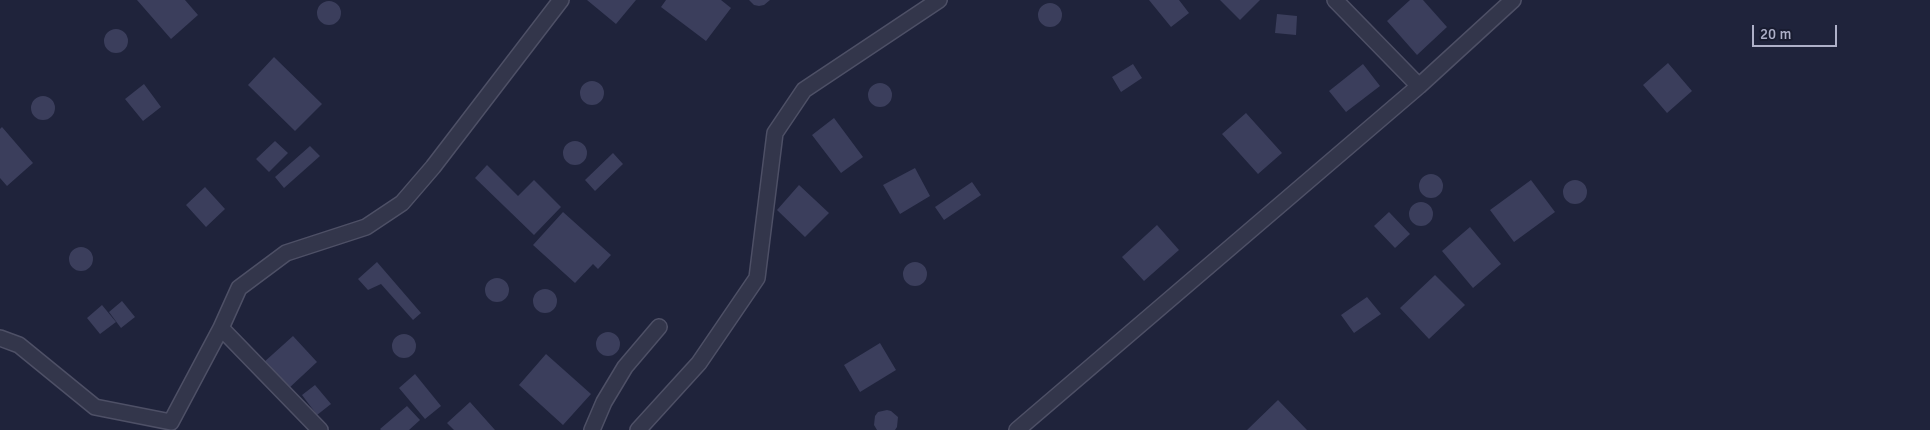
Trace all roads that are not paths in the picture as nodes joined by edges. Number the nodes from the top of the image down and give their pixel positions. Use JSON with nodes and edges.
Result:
{"nodes":[{"id":1,"x":561,"y":0,"type":"edge"},
{"id":2,"x":939,"y":0,"type":"edge"},
{"id":3,"x":1335,"y":0,"type":"edge"},
{"id":4,"x":1513,"y":0,"type":"edge"},
{"id":5,"x":1419,"y":86,"type":"junction"},
{"id":6,"x":659,"y":327,"type":"dead end"},
{"id":7,"x":221,"y":328,"type":"junction"},
{"id":8,"x":0,"y":338,"type":"edge"},
{"id":9,"x":170,"y":426,"type":"edge"},
{"id":10,"x":320,"y":430,"type":"edge"},
{"id":11,"x":592,"y":430,"type":"edge"},
{"id":12,"x":638,"y":430,"type":"edge"},
{"id":13,"x":1017,"y":430,"type":"edge"}],
"edges":[{"from":1,"to":7,"type":"street"},
{"from":2,"to":12,"type":"street"},
{"from":3,"to":5,"type":"street"},
{"from":4,"to":5,"type":"street"},
{"from":5,"to":13,"type":"street"},
{"from":6,"to":11,"type":"street"},
{"from":7,"to":9,"type":"street"},
{"from":7,"to":10,"type":"street"},
{"from":8,"to":9,"type":"street"}]}
